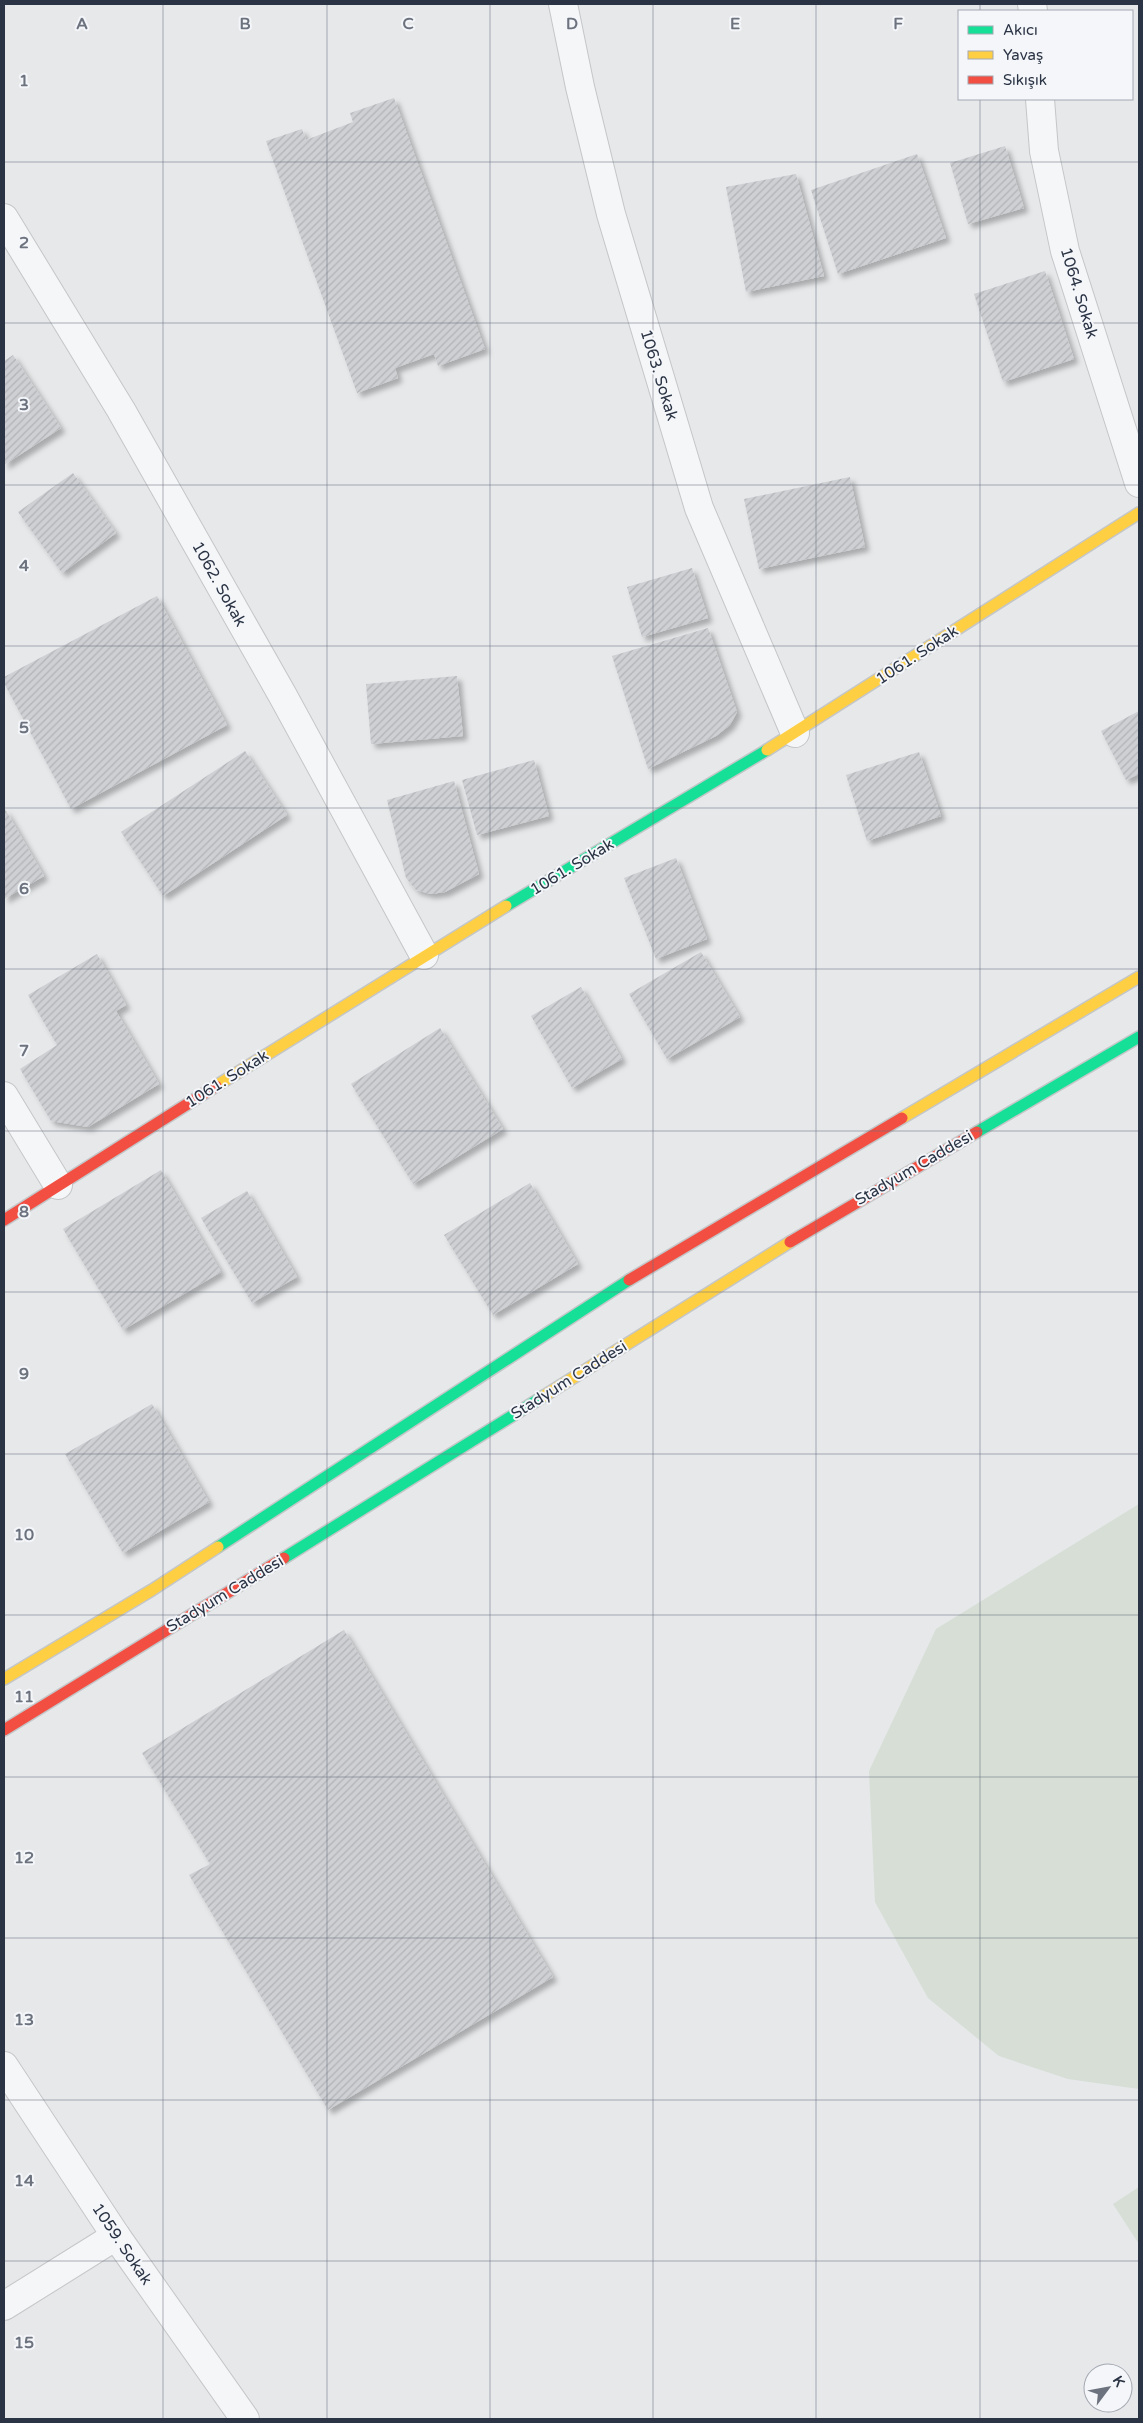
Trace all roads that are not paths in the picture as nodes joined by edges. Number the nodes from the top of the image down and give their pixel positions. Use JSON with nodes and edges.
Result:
{"nodes":[{"id":1,"x":563,"y":4,"type":"edge"},
{"id":2,"x":1040,"y":100,"type":"edge"},
{"id":3,"x":4,"y":218,"type":"edge"},
{"id":4,"x":1139,"y":483,"type":"edge"},
{"id":5,"x":1139,"y":512,"type":"edge"},
{"id":6,"x":795,"y":733,"type":"junction"},
{"id":7,"x":424,"y":955,"type":"junction"},
{"id":8,"x":1139,"y":977,"type":"edge"},
{"id":9,"x":1139,"y":1037,"type":"edge"},
{"id":10,"x":4,"y":1096,"type":"edge"},
{"id":11,"x":58,"y":1186,"type":"junction"},
{"id":12,"x":4,"y":1220,"type":"edge"},
{"id":13,"x":4,"y":1679,"type":"edge"},
{"id":14,"x":4,"y":1730,"type":"edge"},
{"id":15,"x":4,"y":2066,"type":"edge"},
{"id":16,"x":116,"y":2236,"type":"junction"},
{"id":17,"x":4,"y":2306,"type":"edge"},
{"id":18,"x":245,"y":2419,"type":"edge"}],
"edges":[{"from":1,"to":6,"type":"street","name":"1063. Sokak"},
{"from":2,"to":4,"type":"street","name":"1064. Sokak"},
{"from":3,"to":7,"type":"street","name":"1062. Sokak"},
{"from":5,"to":6,"type":"street","name":"1061. Sokak"},
{"from":6,"to":7,"type":"street","name":"1061. Sokak"},
{"from":7,"to":11,"type":"street","name":"1061. Sokak"},
{"from":8,"to":13,"type":"street"},
{"from":9,"to":14,"type":"street","name":"Stadyum Caddesi"},
{"from":10,"to":11,"type":"street"},
{"from":11,"to":12,"type":"street","name":"1061. Sokak"},
{"from":15,"to":16,"type":"street","name":"1059. Sokak"},
{"from":16,"to":17,"type":"street"},
{"from":16,"to":18,"type":"street","name":"1059. Sokak"}]}
